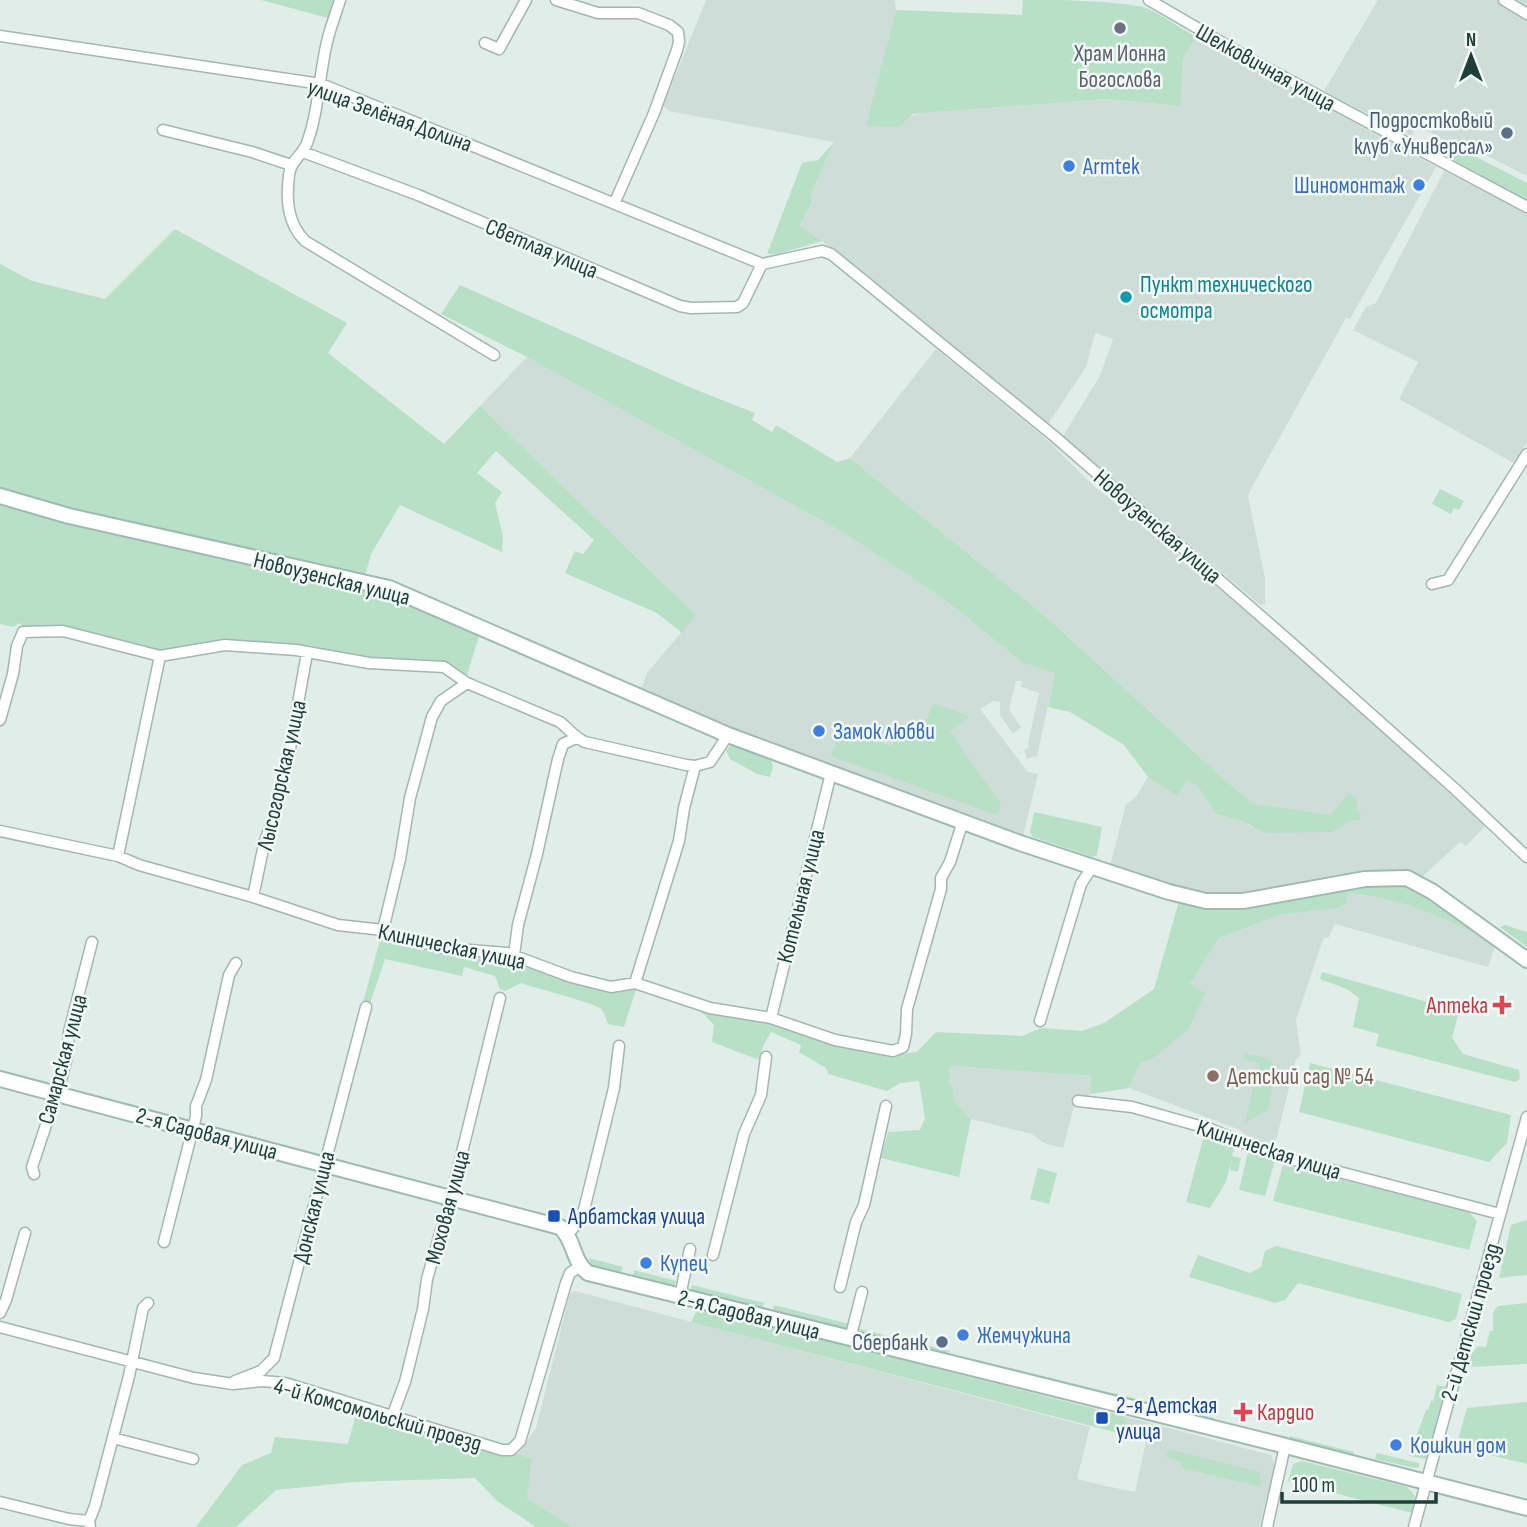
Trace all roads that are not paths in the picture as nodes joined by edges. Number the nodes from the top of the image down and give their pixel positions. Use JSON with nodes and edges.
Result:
{"nodes":[{"id":1,"x":340,"y":0,"type":"edge"},
{"id":2,"x":526,"y":0,"type":"edge"},
{"id":3,"x":556,"y":0,"type":"edge"},
{"id":4,"x":1504,"y":0,"type":"edge"},
{"id":5,"x":1153,"y":1,"type":"edge"},
{"id":6,"x":1527,"y":14,"type":"edge"},
{"id":7,"x":0,"y":36,"type":"edge"},
{"id":8,"x":485,"y":43,"type":"dead end"},
{"id":9,"x":321,"y":84,"type":"junction"},
{"id":10,"x":163,"y":130,"type":"dead end"},
{"id":11,"x":303,"y":152,"type":"junction"},
{"id":12,"x":291,"y":165,"type":"junction"},
{"id":13,"x":615,"y":202,"type":"junction"},
{"id":14,"x":1527,"y":208,"type":"edge"},
{"id":15,"x":762,"y":264,"type":"junction"},
{"id":16,"x":494,"y":355,"type":"dead end"},
{"id":17,"x":1527,"y":454,"type":"edge"},
{"id":18,"x":0,"y":496,"type":"edge"},
{"id":19,"x":1432,"y":584,"type":"dead end"},
{"id":20,"x":307,"y":653,"type":"junction"},
{"id":21,"x":160,"y":656,"type":"junction"},
{"id":22,"x":467,"y":683,"type":"junction"},
{"id":23,"x":0,"y":720,"type":"edge"},
{"id":24,"x":728,"y":735,"type":"junction"},
{"id":25,"x":576,"y":738,"type":"junction"},
{"id":26,"x":695,"y":766,"type":"junction"},
{"id":27,"x":831,"y":773,"type":"junction"},
{"id":28,"x":963,"y":821,"type":"junction"},
{"id":29,"x":0,"y":831,"type":"edge"},
{"id":30,"x":118,"y":856,"type":"junction"},
{"id":31,"x":1527,"y":858,"type":"edge"},
{"id":32,"x":1092,"y":867,"type":"junction"},
{"id":33,"x":253,"y":897,"type":"junction"},
{"id":34,"x":383,"y":929,"type":"junction"},
{"id":35,"x":92,"y":942,"type":"dead end"},
{"id":36,"x":514,"y":955,"type":"junction"},
{"id":37,"x":1527,"y":960,"type":"edge"},
{"id":38,"x":236,"y":963,"type":"dead end"},
{"id":39,"x":635,"y":983,"type":"junction"},
{"id":40,"x":500,"y":998,"type":"dead end"},
{"id":41,"x":366,"y":1007,"type":"dead end"},
{"id":42,"x":771,"y":1018,"type":"junction"},
{"id":43,"x":1041,"y":1021,"type":"dead end"},
{"id":44,"x":619,"y":1046,"type":"dead end"},
{"id":45,"x":766,"y":1057,"type":"dead end"},
{"id":46,"x":0,"y":1079,"type":"edge"},
{"id":47,"x":54,"y":1093,"type":"junction"},
{"id":48,"x":1078,"y":1101,"type":"dead end"},
{"id":49,"x":886,"y":1105,"type":"dead end"},
{"id":50,"x":1527,"y":1117,"type":"edge"},
{"id":51,"x":193,"y":1128,"type":"junction"},
{"id":52,"x":324,"y":1164,"type":"junction"},
{"id":53,"x":34,"y":1174,"type":"dead end"},
{"id":54,"x":451,"y":1197,"type":"junction"},
{"id":55,"x":1500,"y":1214,"type":"junction"},
{"id":56,"x":25,"y":1233,"type":"dead end"},
{"id":57,"x":568,"y":1234,"type":"junction"},
{"id":58,"x":164,"y":1242,"type":"dead end"},
{"id":59,"x":690,"y":1249,"type":"dead end"},
{"id":60,"x":713,"y":1255,"type":"dead end"},
{"id":61,"x":579,"y":1267,"type":"junction"},
{"id":62,"x":840,"y":1287,"type":"dead end"},
{"id":63,"x":862,"y":1292,"type":"dead end"},
{"id":64,"x":680,"y":1296,"type":"junction"},
{"id":65,"x":148,"y":1303,"type":"dead end"},
{"id":66,"x":0,"y":1313,"type":"edge"},
{"id":67,"x":0,"y":1328,"type":"edge"},
{"id":68,"x":850,"y":1339,"type":"junction"},
{"id":69,"x":132,"y":1363,"type":"junction"},
{"id":70,"x":233,"y":1384,"type":"junction"},
{"id":71,"x":393,"y":1414,"type":"junction"},
{"id":72,"x":113,"y":1438,"type":"junction"},
{"id":73,"x":1285,"y":1446,"type":"junction"},
{"id":74,"x":193,"y":1459,"type":"dead end"},
{"id":75,"x":1425,"y":1482,"type":"junction"},
{"id":76,"x":0,"y":1502,"type":"edge"},
{"id":77,"x":1527,"y":1508,"type":"edge"},
{"id":78,"x":90,"y":1524,"type":"edge"},
{"id":79,"x":1266,"y":1527,"type":"edge"},
{"id":80,"x":1413,"y":1527,"type":"edge"}],
"edges":[{"from":1,"to":9,"type":"street"},
{"from":2,"to":8,"type":"street"},
{"from":3,"to":13,"type":"street"},
{"from":4,"to":6,"type":"street"},
{"from":5,"to":14,"type":"street","name":"Шелковичная улица"},
{"from":7,"to":9,"type":"street","name":"улица Зелёная Долина"},
{"from":9,"to":11,"type":"street"},
{"from":9,"to":13,"type":"street","name":"улица Зелёная Долина"},
{"from":10,"to":12,"type":"street"},
{"from":11,"to":12,"type":"street"},
{"from":11,"to":15,"type":"street","name":"Светлая улица"},
{"from":12,"to":16,"type":"street"},
{"from":13,"to":15,"type":"street","name":"улица Зелёная Долина"},
{"from":15,"to":31,"type":"street","name":"Новоузенская улица"},
{"from":17,"to":19,"type":"street"},
{"from":18,"to":24,"type":"main road","name":"Новоузенская улица"},
{"from":20,"to":21,"type":"street"},
{"from":20,"to":22,"type":"street"},
{"from":20,"to":33,"type":"street","name":"Лысогорская улица"},
{"from":21,"to":23,"type":"street"},
{"from":21,"to":30,"type":"street"},
{"from":22,"to":25,"type":"street"},
{"from":22,"to":34,"type":"street"},
{"from":24,"to":26,"type":"street"},
{"from":24,"to":27,"type":"main road","name":"Новоузенская улица"},
{"from":25,"to":26,"type":"street"},
{"from":25,"to":36,"type":"street"},
{"from":26,"to":39,"type":"street"},
{"from":27,"to":28,"type":"main road","name":"Новоузенская улица"},
{"from":27,"to":42,"type":"street","name":"Котельная улица"},
{"from":28,"to":32,"type":"main road","name":"Новоузенская улица"},
{"from":28,"to":42,"type":"street","name":"Клиническая улица"},
{"from":29,"to":30,"type":"street","name":"Клиническая улица"},
{"from":30,"to":33,"type":"street","name":"Клиническая улица"},
{"from":32,"to":37,"type":"main road","name":"Новоузенская улица"},
{"from":32,"to":43,"type":"street"},
{"from":33,"to":34,"type":"street","name":"Клиническая улица"},
{"from":34,"to":36,"type":"street","name":"Клиническая улица"},
{"from":35,"to":47,"type":"street","name":"Самарская улица"},
{"from":36,"to":39,"type":"street","name":"Клиническая улица"},
{"from":38,"to":51,"type":"street"},
{"from":39,"to":42,"type":"street","name":"Клиническая улица"},
{"from":40,"to":54,"type":"street","name":"Моховая улица"},
{"from":41,"to":52,"type":"street","name":"Донская улица"},
{"from":44,"to":57,"type":"street"},
{"from":45,"to":60,"type":"street"},
{"from":46,"to":47,"type":"main road","name":"2-я Садовая улица"},
{"from":47,"to":51,"type":"main road","name":"2-я Садовая улица"},
{"from":47,"to":53,"type":"street","name":"Самарская улица"},
{"from":48,"to":55,"type":"street","name":"Клиническая улица"},
{"from":49,"to":62,"type":"street"},
{"from":50,"to":55,"type":"street","name":"2-й Детский проезд"},
{"from":51,"to":52,"type":"main road","name":"2-я Садовая улица"},
{"from":51,"to":58,"type":"street"},
{"from":52,"to":54,"type":"main road","name":"2-я Садовая улица"},
{"from":52,"to":70,"type":"street","name":"Донская улица"},
{"from":54,"to":57,"type":"main road","name":"2-я Садовая улица"},
{"from":54,"to":71,"type":"street","name":"Моховая улица"},
{"from":55,"to":75,"type":"street","name":"2-й Детский проезд"},
{"from":56,"to":66,"type":"street"},
{"from":57,"to":61,"type":"main road"},
{"from":59,"to":64,"type":"street"},
{"from":61,"to":64,"type":"main road","name":"2-я Садовая улица"},
{"from":61,"to":71,"type":"street","name":"4-й Комсомольский проезд"},
{"from":63,"to":68,"type":"street"},
{"from":64,"to":68,"type":"main road","name":"2-я Садовая улица"},
{"from":65,"to":69,"type":"street"},
{"from":67,"to":69,"type":"street","name":"4-й Комсомольский проезд"},
{"from":68,"to":73,"type":"main road","name":"2-я Садовая улица"},
{"from":69,"to":70,"type":"street","name":"4-й Комсомольский проезд"},
{"from":69,"to":72,"type":"street"},
{"from":70,"to":71,"type":"street","name":"4-й Комсомольский проезд"},
{"from":72,"to":74,"type":"street"},
{"from":72,"to":78,"type":"street"},
{"from":73,"to":75,"type":"main road","name":"2-я Садовая улица"},
{"from":73,"to":79,"type":"street"},
{"from":75,"to":77,"type":"main road","name":"2-я Садовая улица"},
{"from":75,"to":80,"type":"street","name":"2-й Детский проезд"},
{"from":76,"to":78,"type":"street"}]}
